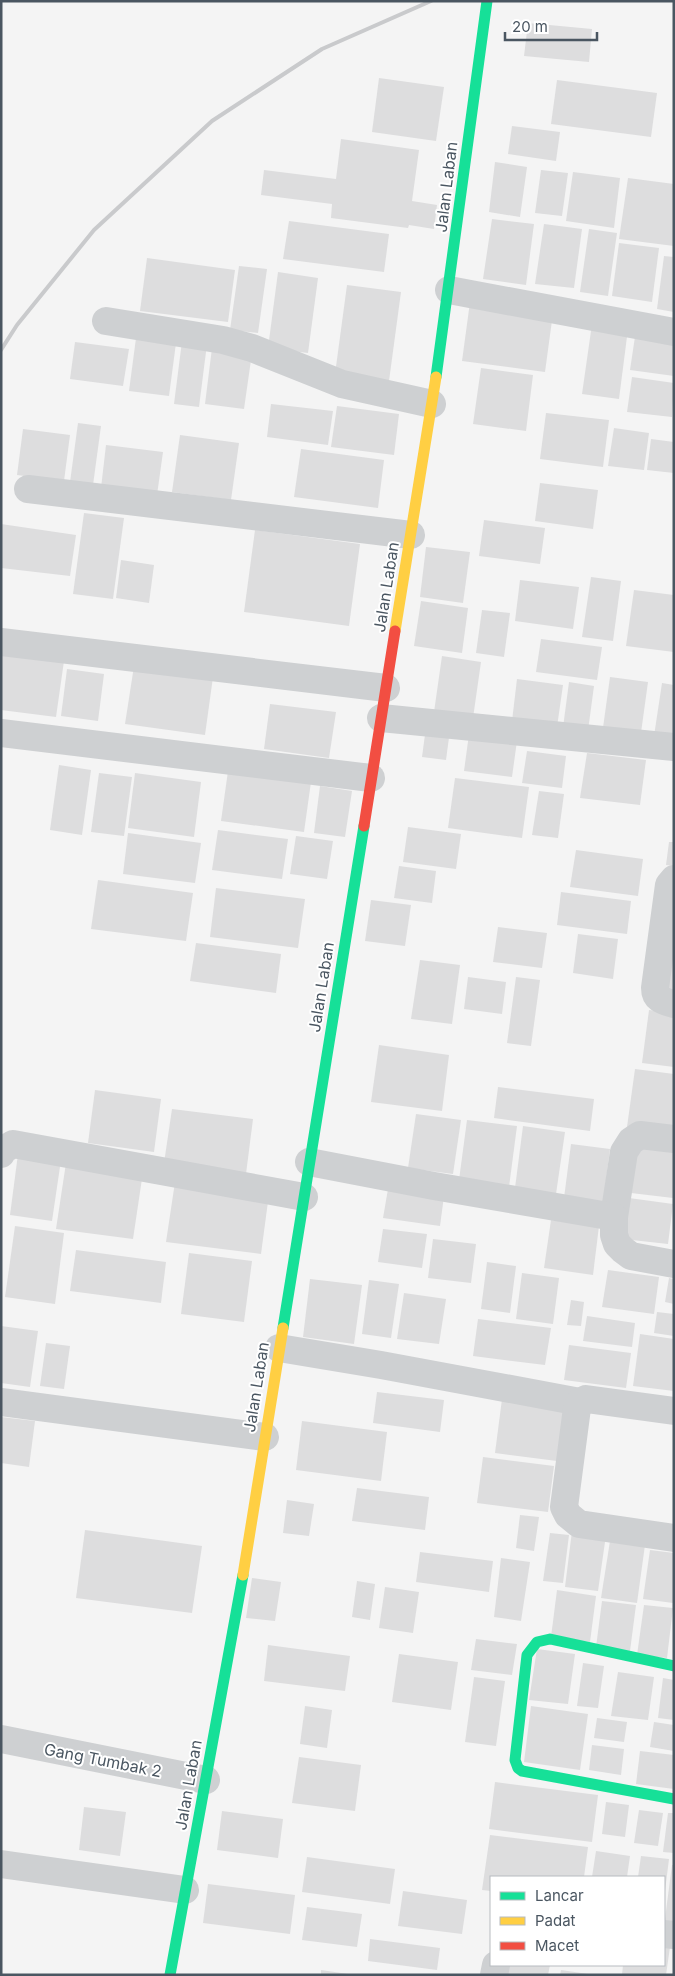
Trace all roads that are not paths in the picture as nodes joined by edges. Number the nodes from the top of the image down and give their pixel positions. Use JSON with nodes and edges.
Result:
{"nodes":[{"id":1,"x":487,"y":1,"type":"edge"},
{"id":2,"x":449,"y":290,"type":"junction"},
{"id":3,"x":106,"y":321,"type":"dead end"},
{"id":4,"x":674,"y":332,"type":"edge"},
{"id":5,"x":432,"y":404,"type":"junction"},
{"id":6,"x":28,"y":489,"type":"dead end"},
{"id":7,"x":411,"y":535,"type":"junction"},
{"id":8,"x":1,"y":642,"type":"edge"},
{"id":9,"x":386,"y":688,"type":"junction"},
{"id":10,"x":381,"y":718,"type":"junction"},
{"id":11,"x":1,"y":733,"type":"edge"},
{"id":12,"x":674,"y":747,"type":"edge"},
{"id":13,"x":371,"y":778,"type":"junction"},
{"id":14,"x":674,"y":879,"type":"edge"},
{"id":15,"x":674,"y":1004,"type":"edge"},
{"id":16,"x":674,"y":1139,"type":"edge"},
{"id":17,"x":1,"y":1154,"type":"edge"},
{"id":18,"x":309,"y":1162,"type":"junction"},
{"id":19,"x":304,"y":1197,"type":"junction"},
{"id":20,"x":614,"y":1217,"type":"junction"},
{"id":21,"x":674,"y":1264,"type":"edge"},
{"id":22,"x":279,"y":1348,"type":"junction"},
{"id":23,"x":1,"y":1402,"type":"edge"},
{"id":24,"x":580,"y":1402,"type":"junction"},
{"id":25,"x":674,"y":1411,"type":"edge"},
{"id":26,"x":265,"y":1437,"type":"junction"},
{"id":27,"x":674,"y":1538,"type":"edge"},
{"id":28,"x":674,"y":1666,"type":"edge"},
{"id":29,"x":1,"y":1739,"type":"edge"},
{"id":30,"x":206,"y":1780,"type":"junction"},
{"id":31,"x":674,"y":1799,"type":"edge"},
{"id":32,"x":1,"y":1864,"type":"edge"},
{"id":33,"x":185,"y":1890,"type":"junction"},
{"id":34,"x":170,"y":1975,"type":"edge"}],
"edges":[{"from":1,"to":2,"type":"street","name":"Jalan Laban"},
{"from":2,"to":4,"type":"street"},
{"from":2,"to":5,"type":"street","name":"Jalan Laban"},
{"from":3,"to":5,"type":"street"},
{"from":5,"to":7,"type":"street","name":"Jalan Laban"},
{"from":6,"to":7,"type":"street"},
{"from":7,"to":9,"type":"street","name":"Jalan Laban"},
{"from":8,"to":9,"type":"street"},
{"from":9,"to":10,"type":"street","name":"Jalan Laban"},
{"from":10,"to":12,"type":"street"},
{"from":10,"to":13,"type":"street","name":"Jalan Laban"},
{"from":11,"to":13,"type":"street"},
{"from":13,"to":18,"type":"street","name":"Jalan Laban"},
{"from":14,"to":15,"type":"street"},
{"from":16,"to":20,"type":"street"},
{"from":17,"to":19,"type":"street"},
{"from":18,"to":19,"type":"street","name":"Jalan Laban"},
{"from":18,"to":20,"type":"street"},
{"from":19,"to":22,"type":"street","name":"Jalan Laban"},
{"from":20,"to":21,"type":"street"},
{"from":22,"to":24,"type":"street"},
{"from":22,"to":26,"type":"street","name":"Jalan Laban"},
{"from":23,"to":26,"type":"street"},
{"from":24,"to":25,"type":"street"},
{"from":24,"to":27,"type":"street"},
{"from":26,"to":30,"type":"street","name":"Jalan Laban"},
{"from":28,"to":31,"type":"street"},
{"from":29,"to":30,"type":"street","name":"Gang Tumbak 2"},
{"from":30,"to":33,"type":"street","name":"Jalan Laban"},
{"from":32,"to":33,"type":"street"},
{"from":33,"to":34,"type":"street","name":"Jalan Laban"}]}
